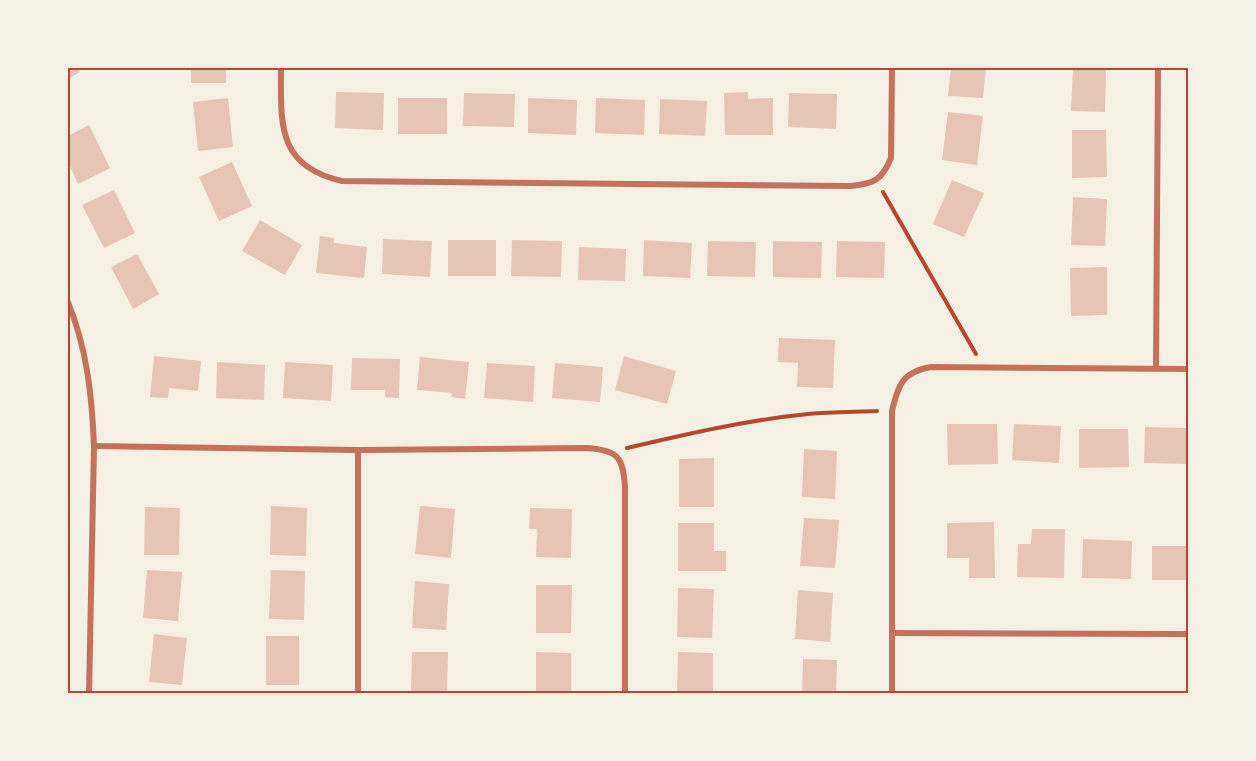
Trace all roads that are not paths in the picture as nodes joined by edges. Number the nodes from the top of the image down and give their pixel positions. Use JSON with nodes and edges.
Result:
{"nodes":[{"id":1,"x":281,"y":68,"type":"edge"},
{"id":2,"x":892,"y":68,"type":"edge"},
{"id":3,"x":1158,"y":68,"type":"edge"},
{"id":4,"x":68,"y":302,"type":"edge"},
{"id":5,"x":1156,"y":368,"type":"junction"},
{"id":6,"x":1188,"y":369,"type":"edge"},
{"id":7,"x":94,"y":446,"type":"junction"},
{"id":8,"x":358,"y":450,"type":"junction"},
{"id":9,"x":891,"y":633,"type":"junction"},
{"id":10,"x":1188,"y":634,"type":"edge"},
{"id":11,"x":89,"y":693,"type":"edge"},
{"id":12,"x":358,"y":693,"type":"edge"},
{"id":13,"x":625,"y":693,"type":"edge"},
{"id":14,"x":892,"y":693,"type":"edge"}],
"edges":[{"from":1,"to":2,"type":"street"},
{"from":3,"to":5,"type":"street"},
{"from":4,"to":7,"type":"street"},
{"from":5,"to":6,"type":"street"},
{"from":5,"to":9,"type":"street"},
{"from":7,"to":8,"type":"street"},
{"from":7,"to":11,"type":"street"},
{"from":8,"to":12,"type":"street"},
{"from":8,"to":13,"type":"street"},
{"from":9,"to":10,"type":"street"},
{"from":9,"to":14,"type":"street"}]}
